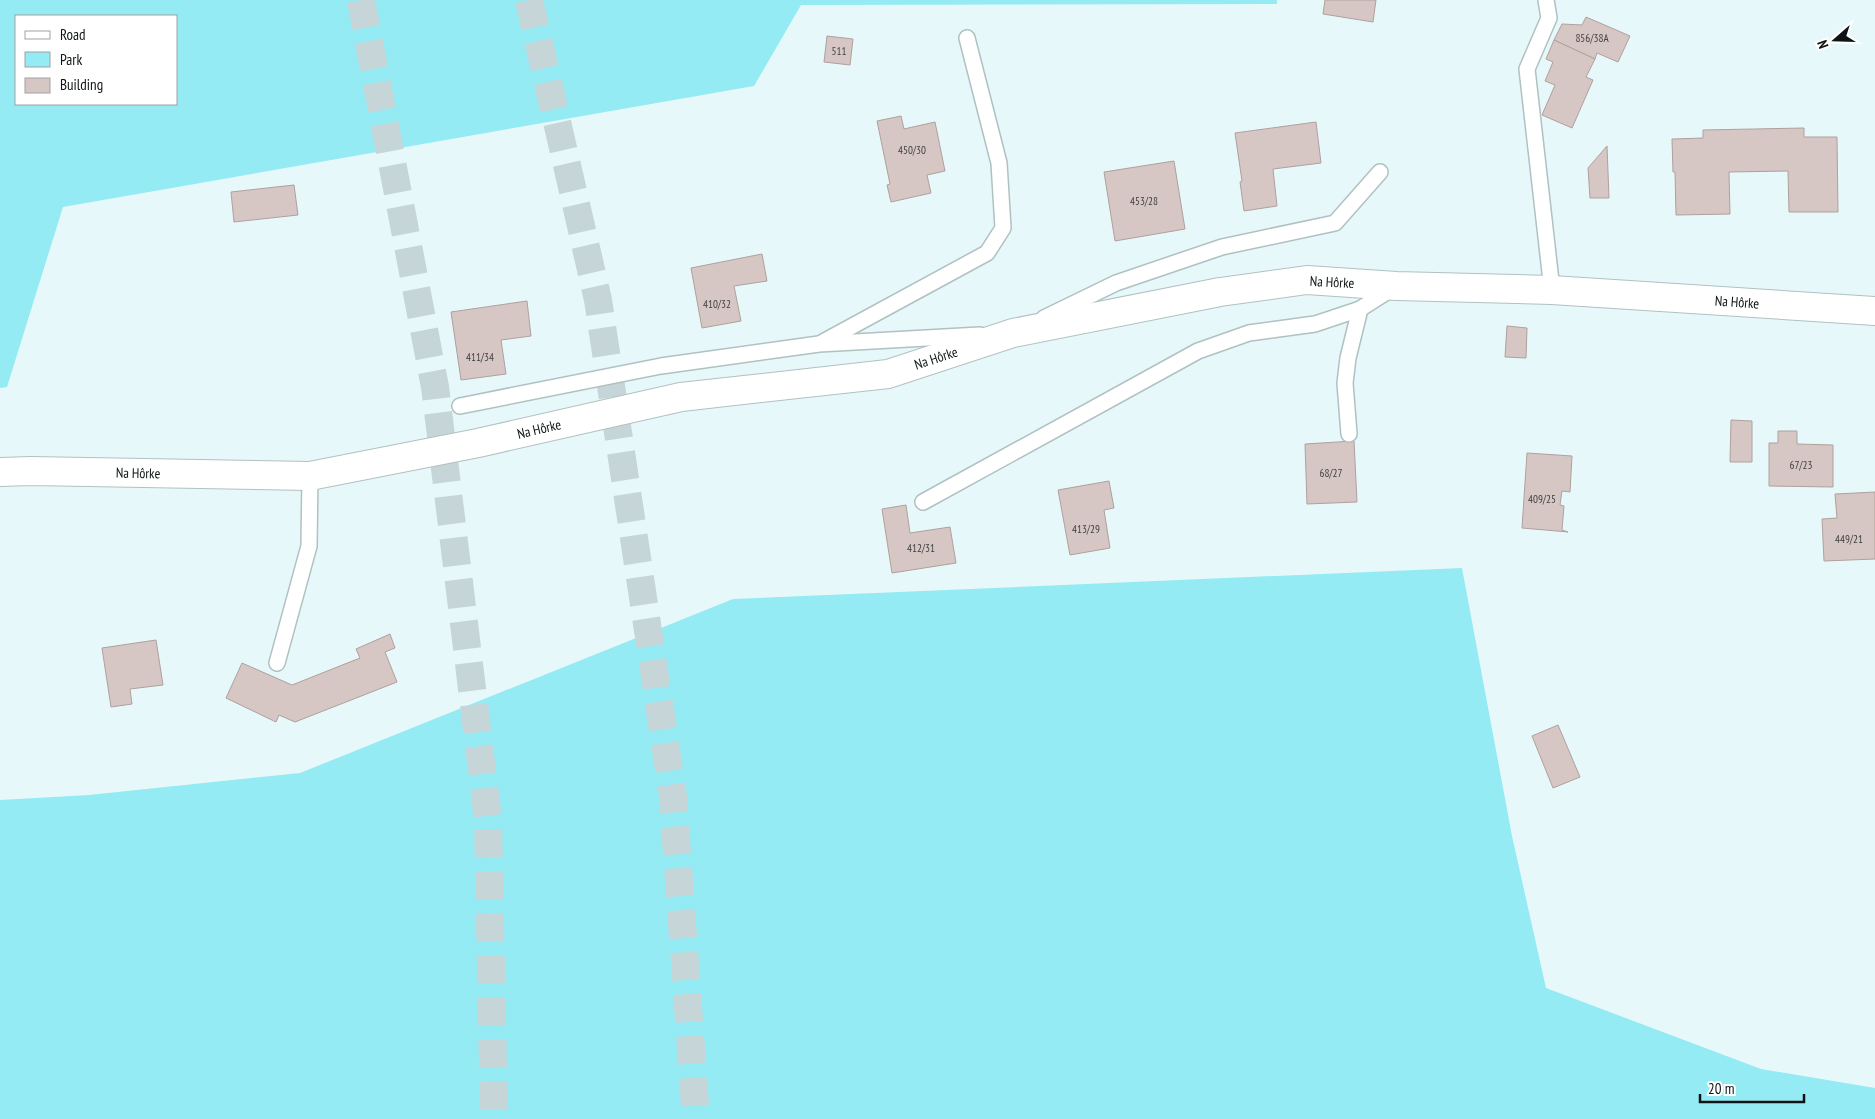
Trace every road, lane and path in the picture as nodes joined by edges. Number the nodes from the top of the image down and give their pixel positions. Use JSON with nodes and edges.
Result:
{"nodes":[{"id":1,"x":1546,"y":0,"type":"edge"},
{"id":2,"x":967,"y":38,"type":"dead end"},
{"id":3,"x":1380,"y":172,"type":"dead end"},
{"id":4,"x":1396,"y":286,"type":"junction"},
{"id":5,"x":1552,"y":290,"type":"junction"},
{"id":6,"x":1360,"y":308,"type":"junction"},
{"id":7,"x":1875,"y":311,"type":"edge"},
{"id":8,"x":1013,"y":333,"type":"junction"},
{"id":9,"x":819,"y":344,"type":"junction"},
{"id":10,"x":460,"y":406,"type":"dead end"},
{"id":11,"x":1349,"y":434,"type":"dead end"},
{"id":12,"x":0,"y":472,"type":"edge"},
{"id":13,"x":310,"y":476,"type":"junction"},
{"id":14,"x":923,"y":502,"type":"dead end"},
{"id":15,"x":277,"y":663,"type":"dead end"}],
"edges":[{"from":1,"to":5,"type":"lane"},
{"from":2,"to":9,"type":"lane"},
{"from":3,"to":8,"type":"lane"},
{"from":4,"to":5,"type":"street","name":"Na Hôrke"},
{"from":4,"to":6,"type":"lane"},
{"from":4,"to":8,"type":"street","name":"Na Hôrke"},
{"from":5,"to":7,"type":"street","name":"Na Hôrke"},
{"from":6,"to":11,"type":"lane"},
{"from":6,"to":14,"type":"lane"},
{"from":8,"to":9,"type":"lane"},
{"from":8,"to":13,"type":"street","name":"Na Hôrke"},
{"from":9,"to":10,"type":"lane"},
{"from":12,"to":13,"type":"street","name":"Na Hôrke"},
{"from":13,"to":15,"type":"lane"}]}
